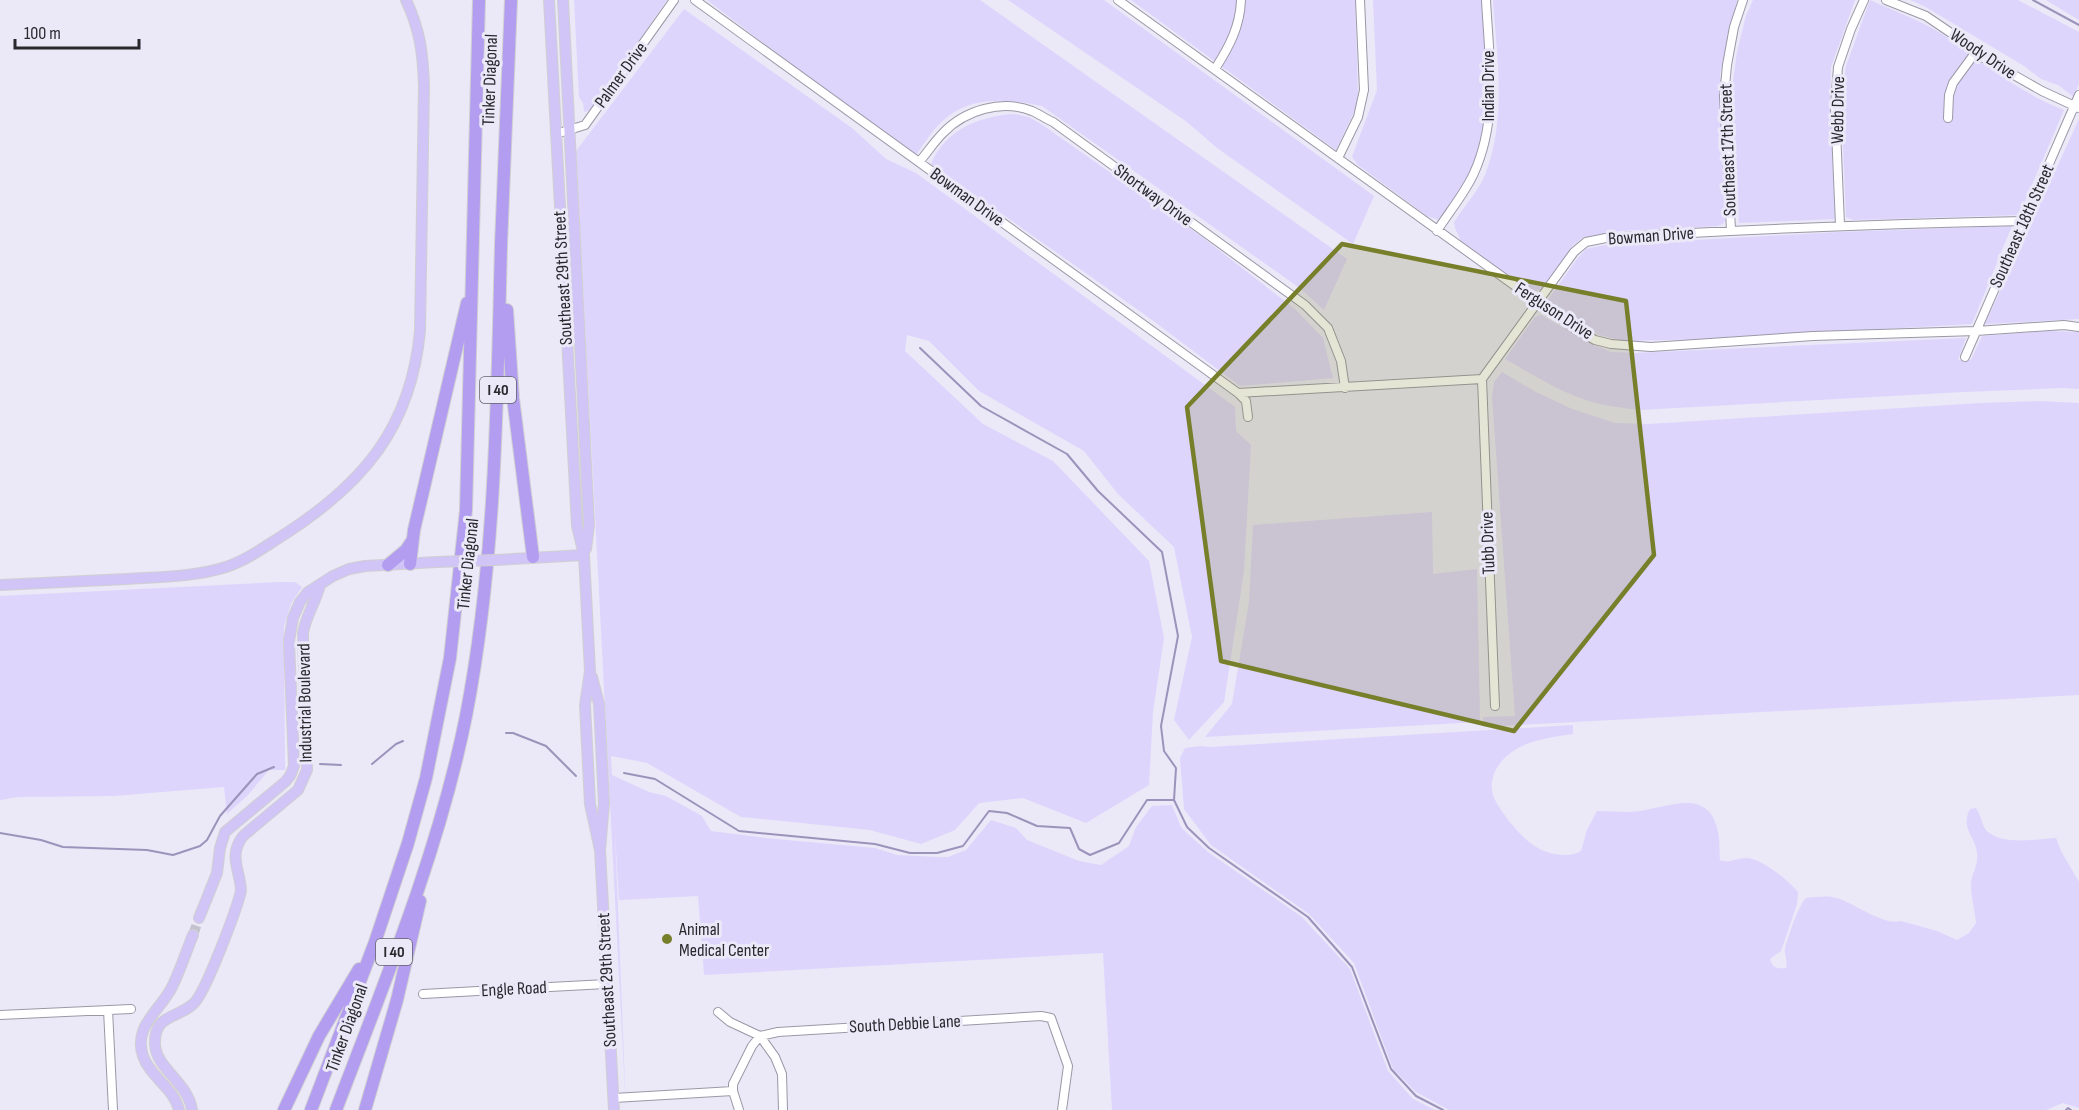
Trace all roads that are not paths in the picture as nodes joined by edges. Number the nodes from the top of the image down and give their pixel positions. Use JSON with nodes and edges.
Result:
{"nodes":[{"id":1,"x":406,"y":0,"type":"edge"},
{"id":2,"x":479,"y":0,"type":"edge"},
{"id":3,"x":512,"y":0,"type":"edge"},
{"id":4,"x":549,"y":0,"type":"edge"},
{"id":5,"x":563,"y":0,"type":"edge"},
{"id":6,"x":675,"y":0,"type":"edge"},
{"id":7,"x":695,"y":0,"type":"edge"},
{"id":8,"x":1118,"y":0,"type":"edge"},
{"id":9,"x":1241,"y":0,"type":"edge"},
{"id":10,"x":1360,"y":0,"type":"edge"},
{"id":11,"x":1486,"y":0,"type":"edge"},
{"id":12,"x":1743,"y":0,"type":"edge"},
{"id":13,"x":1864,"y":0,"type":"edge"},
{"id":14,"x":1886,"y":0,"type":"edge"},
{"id":15,"x":1975,"y":53,"type":"junction"},
{"id":16,"x":1215,"y":69,"type":"junction"},
{"id":17,"x":2079,"y":94,"type":"edge"},
{"id":18,"x":2077,"y":107,"type":"edge"},
{"id":19,"x":1948,"y":118,"type":"dead end"},
{"id":20,"x":569,"y":130,"type":"junction"},
{"id":21,"x":555,"y":134,"type":"junction"},
{"id":22,"x":1338,"y":158,"type":"junction"},
{"id":23,"x":919,"y":162,"type":"junction"},
{"id":24,"x":2024,"y":221,"type":"junction"},
{"id":25,"x":1840,"y":225,"type":"junction"},
{"id":26,"x":1731,"y":230,"type":"junction"},
{"id":27,"x":1437,"y":231,"type":"junction"},
{"id":28,"x":501,"y":243,"type":"junction"},
{"id":29,"x":472,"y":281,"type":"junction"},
{"id":30,"x":1539,"y":303,"type":"junction"},
{"id":31,"x":2079,"y":327,"type":"edge"},
{"id":32,"x":1976,"y":331,"type":"junction"},
{"id":33,"x":1965,"y":357,"type":"dead end"},
{"id":34,"x":1482,"y":379,"type":"junction"},
{"id":35,"x":1345,"y":388,"type":"junction"},
{"id":36,"x":1238,"y":393,"type":"junction"},
{"id":37,"x":1248,"y":417,"type":"dead end"},
{"id":38,"x":413,"y":540,"type":"junction"},
{"id":39,"x":585,"y":555,"type":"junction"},
{"id":40,"x":533,"y":557,"type":"junction"},
{"id":41,"x":410,"y":564,"type":"junction"},
{"id":42,"x":388,"y":565,"type":"junction"},
{"id":43,"x":0,"y":585,"type":"edge"},
{"id":44,"x":320,"y":585,"type":"junction"},
{"id":45,"x":291,"y":699,"type":"junction"},
{"id":46,"x":305,"y":699,"type":"junction"},
{"id":47,"x":1495,"y":706,"type":"dead end"},
{"id":48,"x":432,"y":850,"type":"junction"},
{"id":49,"x":200,"y":918,"type":"tunnel mouth"},
{"id":50,"x":193,"y":935,"type":"tunnel mouth"},
{"id":51,"x":375,"y":942,"type":"junction"},
{"id":52,"x":606,"y":984,"type":"junction"},
{"id":53,"x":423,"y":994,"type":"dead end"},
{"id":54,"x":131,"y":1009,"type":"dead end"},
{"id":55,"x":108,"y":1010,"type":"junction"},
{"id":56,"x":718,"y":1012,"type":"dead end"},
{"id":57,"x":0,"y":1015,"type":"edge"},
{"id":58,"x":760,"y":1036,"type":"junction"},
{"id":59,"x":733,"y":1091,"type":"junction"},
{"id":60,"x":614,"y":1098,"type":"junction"},
{"id":61,"x":113,"y":1110,"type":"edge"},
{"id":62,"x":179,"y":1110,"type":"edge"},
{"id":63,"x":192,"y":1110,"type":"edge"},
{"id":64,"x":284,"y":1110,"type":"edge"},
{"id":65,"x":311,"y":1110,"type":"edge"},
{"id":66,"x":336,"y":1110,"type":"edge"},
{"id":67,"x":365,"y":1110,"type":"edge"},
{"id":68,"x":614,"y":1110,"type":"edge"},
{"id":69,"x":739,"y":1110,"type":"edge"},
{"id":70,"x":783,"y":1110,"type":"edge"},
{"id":71,"x":1062,"y":1110,"type":"edge"}],
"edges":[{"from":1,"to":43,"type":"main road"},
{"from":2,"to":29,"type":"highway","name":"Tinker Diagonal","number":"I 40"},
{"from":3,"to":28,"type":"highway","name":"Tinker Diagonal","number":"I 40"},
{"from":4,"to":21,"type":"main road","name":"Southeast 29th Street"},
{"from":5,"to":20,"type":"main road","name":"Southeast 29th Street"},
{"from":6,"to":20,"type":"street","name":"Palmer Drive"},
{"from":7,"to":23,"type":"street","name":"Bowman Drive"},
{"from":8,"to":16,"type":"street","name":"Ferguson Drive"},
{"from":9,"to":16,"type":"street"},
{"from":10,"to":22,"type":"street"},
{"from":11,"to":27,"type":"street","name":"Indian Drive"},
{"from":12,"to":26,"type":"street","name":"Southeast 17th Street"},
{"from":13,"to":25,"type":"street","name":"Webb Drive"},
{"from":14,"to":15,"type":"street","name":"Woody Drive"},
{"from":15,"to":18,"type":"street","name":"Woody Drive"},
{"from":15,"to":19,"type":"street"},
{"from":16,"to":22,"type":"street","name":"Ferguson Drive"},
{"from":17,"to":18,"type":"street","name":"Southeast 18th Street"},
{"from":18,"to":24,"type":"street","name":"Southeast 18th Street"},
{"from":20,"to":21,"type":"street","name":"Palmer Drive"},
{"from":20,"to":39,"type":"main road","name":"Southeast 29th Street"},
{"from":21,"to":39,"type":"main road","name":"Southeast 29th Street"},
{"from":22,"to":27,"type":"street","name":"Ferguson Drive"},
{"from":23,"to":35,"type":"street","name":"Shortway Drive"},
{"from":23,"to":36,"type":"street","name":"Bowman Drive"},
{"from":24,"to":25,"type":"street","name":"Bowman Drive"},
{"from":24,"to":32,"type":"street","name":"Southeast 18th Street"},
{"from":25,"to":26,"type":"street","name":"Bowman Drive"},
{"from":26,"to":30,"type":"street","name":"Bowman Drive"},
{"from":27,"to":30,"type":"street","name":"Ferguson Drive"},
{"from":28,"to":40,"type":"highway"},
{"from":28,"to":48,"type":"highway","name":"Tinker Diagonal","number":"I 40"},
{"from":29,"to":38,"type":"highway"},
{"from":29,"to":51,"type":"highway","name":"Tinker Diagonal","number":"I 40"},
{"from":30,"to":32,"type":"street","name":"Ferguson Drive"},
{"from":30,"to":34,"type":"street","name":"Bowman Drive"},
{"from":31,"to":32,"type":"street","name":"Ferguson Drive"},
{"from":32,"to":33,"type":"street","name":"Southeast 18th Street"},
{"from":34,"to":35,"type":"street"},
{"from":34,"to":47,"type":"street","name":"Tubb Drive"},
{"from":35,"to":36,"type":"street"},
{"from":36,"to":37,"type":"street"},
{"from":38,"to":41,"type":"highway"},
{"from":38,"to":42,"type":"highway"},
{"from":39,"to":40,"type":"main road","name":"Industrial Boulevard"},
{"from":39,"to":52,"type":"main road","name":"Southeast 29th Street"},
{"from":40,"to":41,"type":"main road","name":"Industrial Boulevard","bridge":true},
{"from":41,"to":42,"type":"main road","name":"Industrial Boulevard"},
{"from":42,"to":44,"type":"main road","name":"Industrial Boulevard"},
{"from":44,"to":45,"type":"main road","name":"Industrial Boulevard"},
{"from":44,"to":46,"type":"main road","name":"Industrial Boulevard"},
{"from":45,"to":46,"type":"main road"},
{"from":45,"to":49,"type":"main road","name":"Industrial Boulevard"},
{"from":46,"to":63,"type":"main road","name":"Industrial Boulevard"},
{"from":48,"to":66,"type":"highway","name":"Tinker Diagonal","number":"I 40"},
{"from":48,"to":67,"type":"highway"},
{"from":50,"to":62,"type":"main road"},
{"from":51,"to":64,"type":"highway"},
{"from":51,"to":65,"type":"highway","name":"Tinker Diagonal","number":"I 40"},
{"from":52,"to":53,"type":"street","name":"Engle Road"},
{"from":52,"to":60,"type":"main road","name":"Southeast 29th Street"},
{"from":54,"to":55,"type":"street"},
{"from":55,"to":57,"type":"street"},
{"from":55,"to":61,"type":"street"},
{"from":56,"to":58,"type":"street"},
{"from":58,"to":59,"type":"street"},
{"from":58,"to":70,"type":"street"},
{"from":58,"to":71,"type":"street","name":"South Debbie Lane"},
{"from":59,"to":60,"type":"street"},
{"from":59,"to":69,"type":"street"},
{"from":60,"to":68,"type":"main road","name":"Southeast 29th Street"}]}
